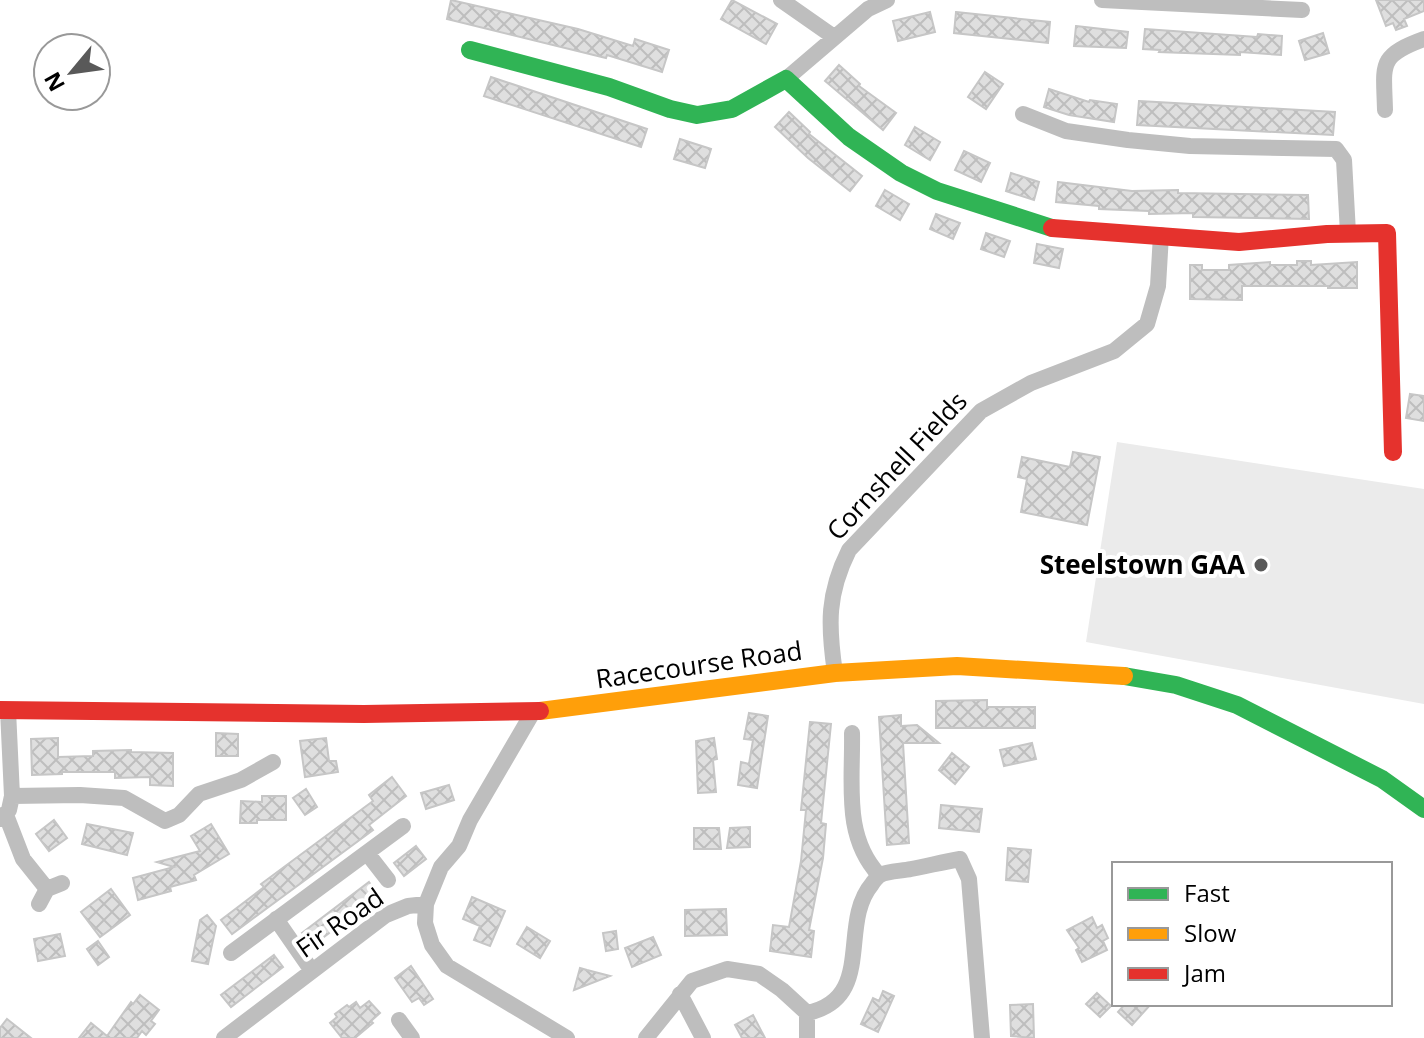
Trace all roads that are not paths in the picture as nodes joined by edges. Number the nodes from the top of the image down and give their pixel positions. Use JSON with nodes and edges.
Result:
{"nodes":[{"id":1,"x":781,"y":0,"type":"edge"},
{"id":2,"x":887,"y":0,"type":"edge"},
{"id":3,"x":1102,"y":0,"type":"edge"},
{"id":4,"x":1302,"y":10,"type":"dead end"},
{"id":5,"x":834,"y":37,"type":"junction"},
{"id":6,"x":1424,"y":39,"type":"edge"},
{"id":7,"x":470,"y":50,"type":"dead end"},
{"id":8,"x":786,"y":79,"type":"junction"},
{"id":9,"x":1385,"y":110,"type":"dead end"},
{"id":10,"x":1023,"y":114,"type":"dead end"},
{"id":11,"x":1348,"y":233,"type":"junction"},
{"id":12,"x":1161,"y":235,"type":"junction"},
{"id":13,"x":1393,"y":452,"type":"dead end"},
{"id":14,"x":835,"y":673,"type":"junction"},
{"id":15,"x":4,"y":710,"type":"edge"},
{"id":16,"x":533,"y":712,"type":"junction"},
{"id":17,"x":852,"y":733,"type":"dead end"},
{"id":18,"x":273,"y":762,"type":"dead end"},
{"id":19,"x":1382,"y":779,"type":"junction"},
{"id":20,"x":1424,"y":793,"type":"edge"},
{"id":21,"x":12,"y":796,"type":"junction"},
{"id":22,"x":1424,"y":809,"type":"edge"},
{"id":23,"x":3,"y":817,"type":"edge"},
{"id":24,"x":403,"y":826,"type":"dead end"},
{"id":25,"x":367,"y":853,"type":"junction"},
{"id":26,"x":879,"y":875,"type":"junction"},
{"id":27,"x":388,"y":880,"type":"dead end"},
{"id":28,"x":50,"y":892,"type":"dead end"},
{"id":29,"x":426,"y":904,"type":"junction"},
{"id":30,"x":276,"y":919,"type":"junction"},
{"id":31,"x":231,"y":953,"type":"dead end"},
{"id":32,"x":312,"y":971,"type":"junction"},
{"id":33,"x":680,"y":994,"type":"junction"},
{"id":34,"x":807,"y":1013,"type":"junction"},
{"id":35,"x":399,"y":1020,"type":"dead end"},
{"id":36,"x":224,"y":1038,"type":"edge"},
{"id":37,"x":412,"y":1038,"type":"edge"},
{"id":38,"x":567,"y":1038,"type":"edge"},
{"id":39,"x":646,"y":1038,"type":"edge"},
{"id":40,"x":703,"y":1038,"type":"edge"},
{"id":41,"x":807,"y":1038,"type":"edge"},
{"id":42,"x":982,"y":1038,"type":"edge"}],
"edges":[{"from":1,"to":5,"type":"street"},
{"from":2,"to":5,"type":"street"},
{"from":3,"to":4,"type":"street"},
{"from":5,"to":8,"type":"street"},
{"from":6,"to":9,"type":"street"},
{"from":7,"to":8,"type":"street"},
{"from":8,"to":12,"type":"street"},
{"from":10,"to":11,"type":"street"},
{"from":11,"to":12,"type":"street"},
{"from":11,"to":13,"type":"street"},
{"from":12,"to":14,"type":"street","name":"Cornshell Fields"},
{"from":14,"to":16,"type":"street","name":"Racecourse Road"},
{"from":14,"to":19,"type":"street","name":"Racecourse Road"},
{"from":15,"to":16,"type":"street","name":"Racecourse Road"},
{"from":15,"to":21,"type":"street"},
{"from":16,"to":29,"type":"street","name":"Fir Road"},
{"from":17,"to":26,"type":"street"},
{"from":18,"to":21,"type":"street"},
{"from":19,"to":20,"type":"street","name":"Racecourse Road"},
{"from":19,"to":22,"type":"street","name":"Racecourse Road"},
{"from":21,"to":23,"type":"street"},
{"from":23,"to":28,"type":"street"},
{"from":24,"to":25,"type":"street"},
{"from":25,"to":27,"type":"street"},
{"from":25,"to":30,"type":"street"},
{"from":26,"to":34,"type":"street"},
{"from":26,"to":42,"type":"street"},
{"from":29,"to":32,"type":"street","name":"Fir Road"},
{"from":29,"to":38,"type":"street"},
{"from":30,"to":31,"type":"street"},
{"from":30,"to":32,"type":"street"},
{"from":32,"to":36,"type":"street","name":"Fir Road"},
{"from":33,"to":34,"type":"street"},
{"from":33,"to":39,"type":"street"},
{"from":33,"to":40,"type":"street"},
{"from":34,"to":41,"type":"street"},
{"from":35,"to":37,"type":"street"}]}
